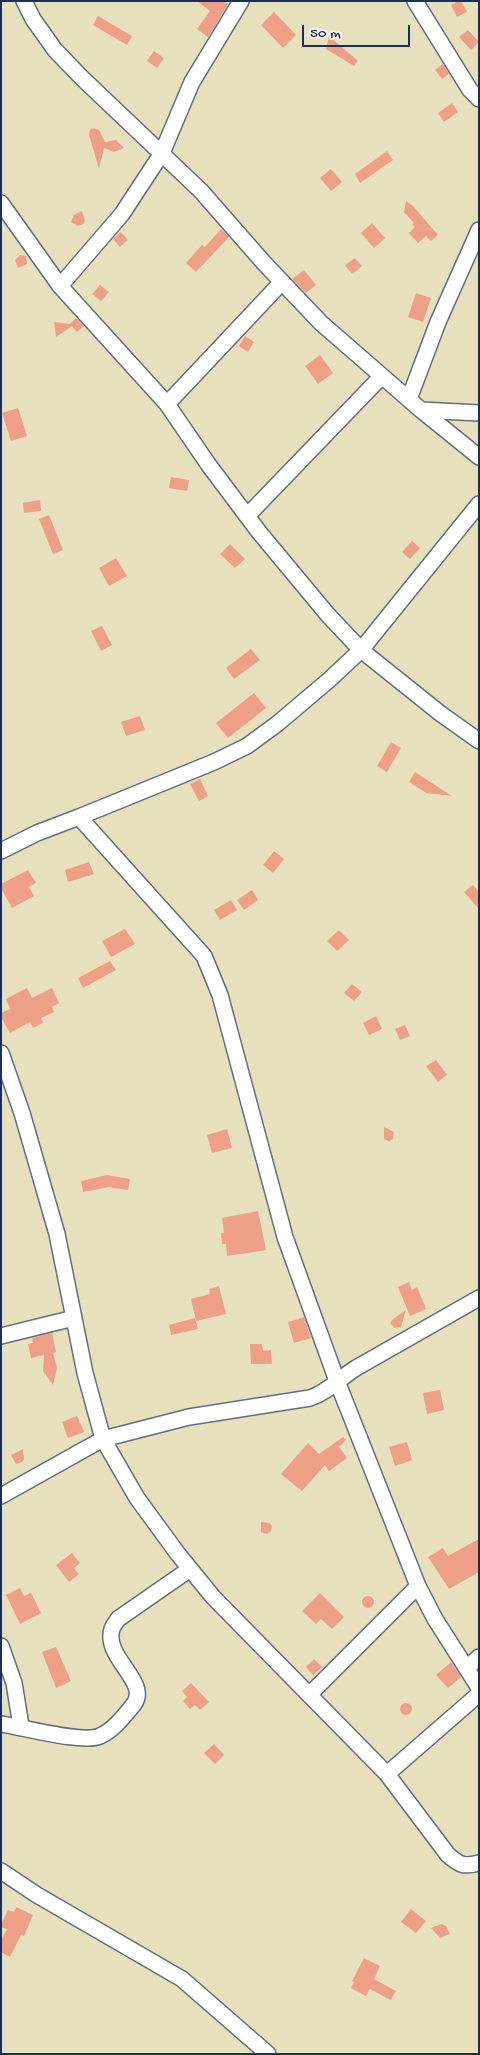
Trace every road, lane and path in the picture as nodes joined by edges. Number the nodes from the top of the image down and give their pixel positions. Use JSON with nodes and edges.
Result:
{"nodes":[{"id":1,"x":24,"y":1,"type":"edge"},
{"id":2,"x":241,"y":1,"type":"edge"},
{"id":3,"x":415,"y":1,"type":"edge"},
{"id":4,"x":479,"y":99,"type":"edge"},
{"id":5,"x":162,"y":153,"type":"junction"},
{"id":6,"x":1,"y":203,"type":"edge"},
{"id":7,"x":479,"y":230,"type":"edge"},
{"id":8,"x":282,"y":282,"type":"junction"},
{"id":9,"x":60,"y":286,"type":"junction"},
{"id":10,"x":381,"y":377,"type":"junction"},
{"id":11,"x":410,"y":399,"type":"junction"},
{"id":12,"x":167,"y":404,"type":"junction"},
{"id":13,"x":420,"y":410,"type":"junction"},
{"id":14,"x":479,"y":413,"type":"edge"},
{"id":15,"x":479,"y":457,"type":"edge"},
{"id":16,"x":479,"y":504,"type":"edge"},
{"id":17,"x":248,"y":516,"type":"junction"},
{"id":18,"x":361,"y":650,"type":"junction"},
{"id":19,"x":479,"y":741,"type":"edge"},
{"id":20,"x":79,"y":817,"type":"junction"},
{"id":21,"x":1,"y":851,"type":"edge"},
{"id":22,"x":1,"y":1054,"type":"edge"},
{"id":23,"x":479,"y":1298,"type":"edge"},
{"id":24,"x":74,"y":1318,"type":"junction"},
{"id":25,"x":1,"y":1336,"type":"edge"},
{"id":26,"x":337,"y":1381,"type":"junction"},
{"id":27,"x":103,"y":1439,"type":"junction"},
{"id":28,"x":1,"y":1496,"type":"edge"},
{"id":29,"x":190,"y":1569,"type":"junction"},
{"id":30,"x":418,"y":1586,"type":"junction"},
{"id":31,"x":1,"y":1646,"type":"edge"},
{"id":32,"x":479,"y":1657,"type":"edge"},
{"id":33,"x":467,"y":1668,"type":"junction"},
{"id":34,"x":479,"y":1688,"type":"edge"},
{"id":35,"x":310,"y":1694,"type":"junction"},
{"id":36,"x":479,"y":1694,"type":"edge"},
{"id":37,"x":1,"y":1724,"type":"edge"},
{"id":38,"x":21,"y":1726,"type":"junction"},
{"id":39,"x":387,"y":1774,"type":"junction"},
{"id":40,"x":479,"y":1864,"type":"edge"},
{"id":41,"x":1,"y":1871,"type":"edge"},
{"id":42,"x":268,"y":2054,"type":"edge"}],
"edges":[{"from":1,"to":5,"type":"street"},
{"from":2,"to":5,"type":"street"},
{"from":3,"to":4,"type":"street"},
{"from":5,"to":8,"type":"street"},
{"from":5,"to":9,"type":"street"},
{"from":6,"to":9,"type":"street"},
{"from":7,"to":11,"type":"street"},
{"from":8,"to":10,"type":"street"},
{"from":8,"to":12,"type":"street"},
{"from":9,"to":12,"type":"street"},
{"from":10,"to":11,"type":"street"},
{"from":10,"to":17,"type":"street"},
{"from":11,"to":13,"type":"street"},
{"from":12,"to":17,"type":"street"},
{"from":13,"to":14,"type":"street"},
{"from":13,"to":15,"type":"street"},
{"from":16,"to":18,"type":"street"},
{"from":17,"to":18,"type":"street"},
{"from":18,"to":19,"type":"street"},
{"from":18,"to":20,"type":"street"},
{"from":20,"to":21,"type":"street"},
{"from":20,"to":26,"type":"street"},
{"from":22,"to":24,"type":"street"},
{"from":23,"to":26,"type":"street"},
{"from":24,"to":25,"type":"street"},
{"from":24,"to":27,"type":"street"},
{"from":26,"to":27,"type":"street"},
{"from":26,"to":30,"type":"street"},
{"from":27,"to":28,"type":"street"},
{"from":27,"to":29,"type":"street"},
{"from":29,"to":35,"type":"street"},
{"from":29,"to":38,"type":"street"},
{"from":30,"to":33,"type":"street"},
{"from":30,"to":35,"type":"street"},
{"from":31,"to":38,"type":"street"},
{"from":32,"to":33,"type":"street"},
{"from":33,"to":34,"type":"street"},
{"from":35,"to":39,"type":"street"},
{"from":36,"to":39,"type":"street"},
{"from":37,"to":38,"type":"street"},
{"from":39,"to":40,"type":"street"},
{"from":41,"to":42,"type":"street"}]}
